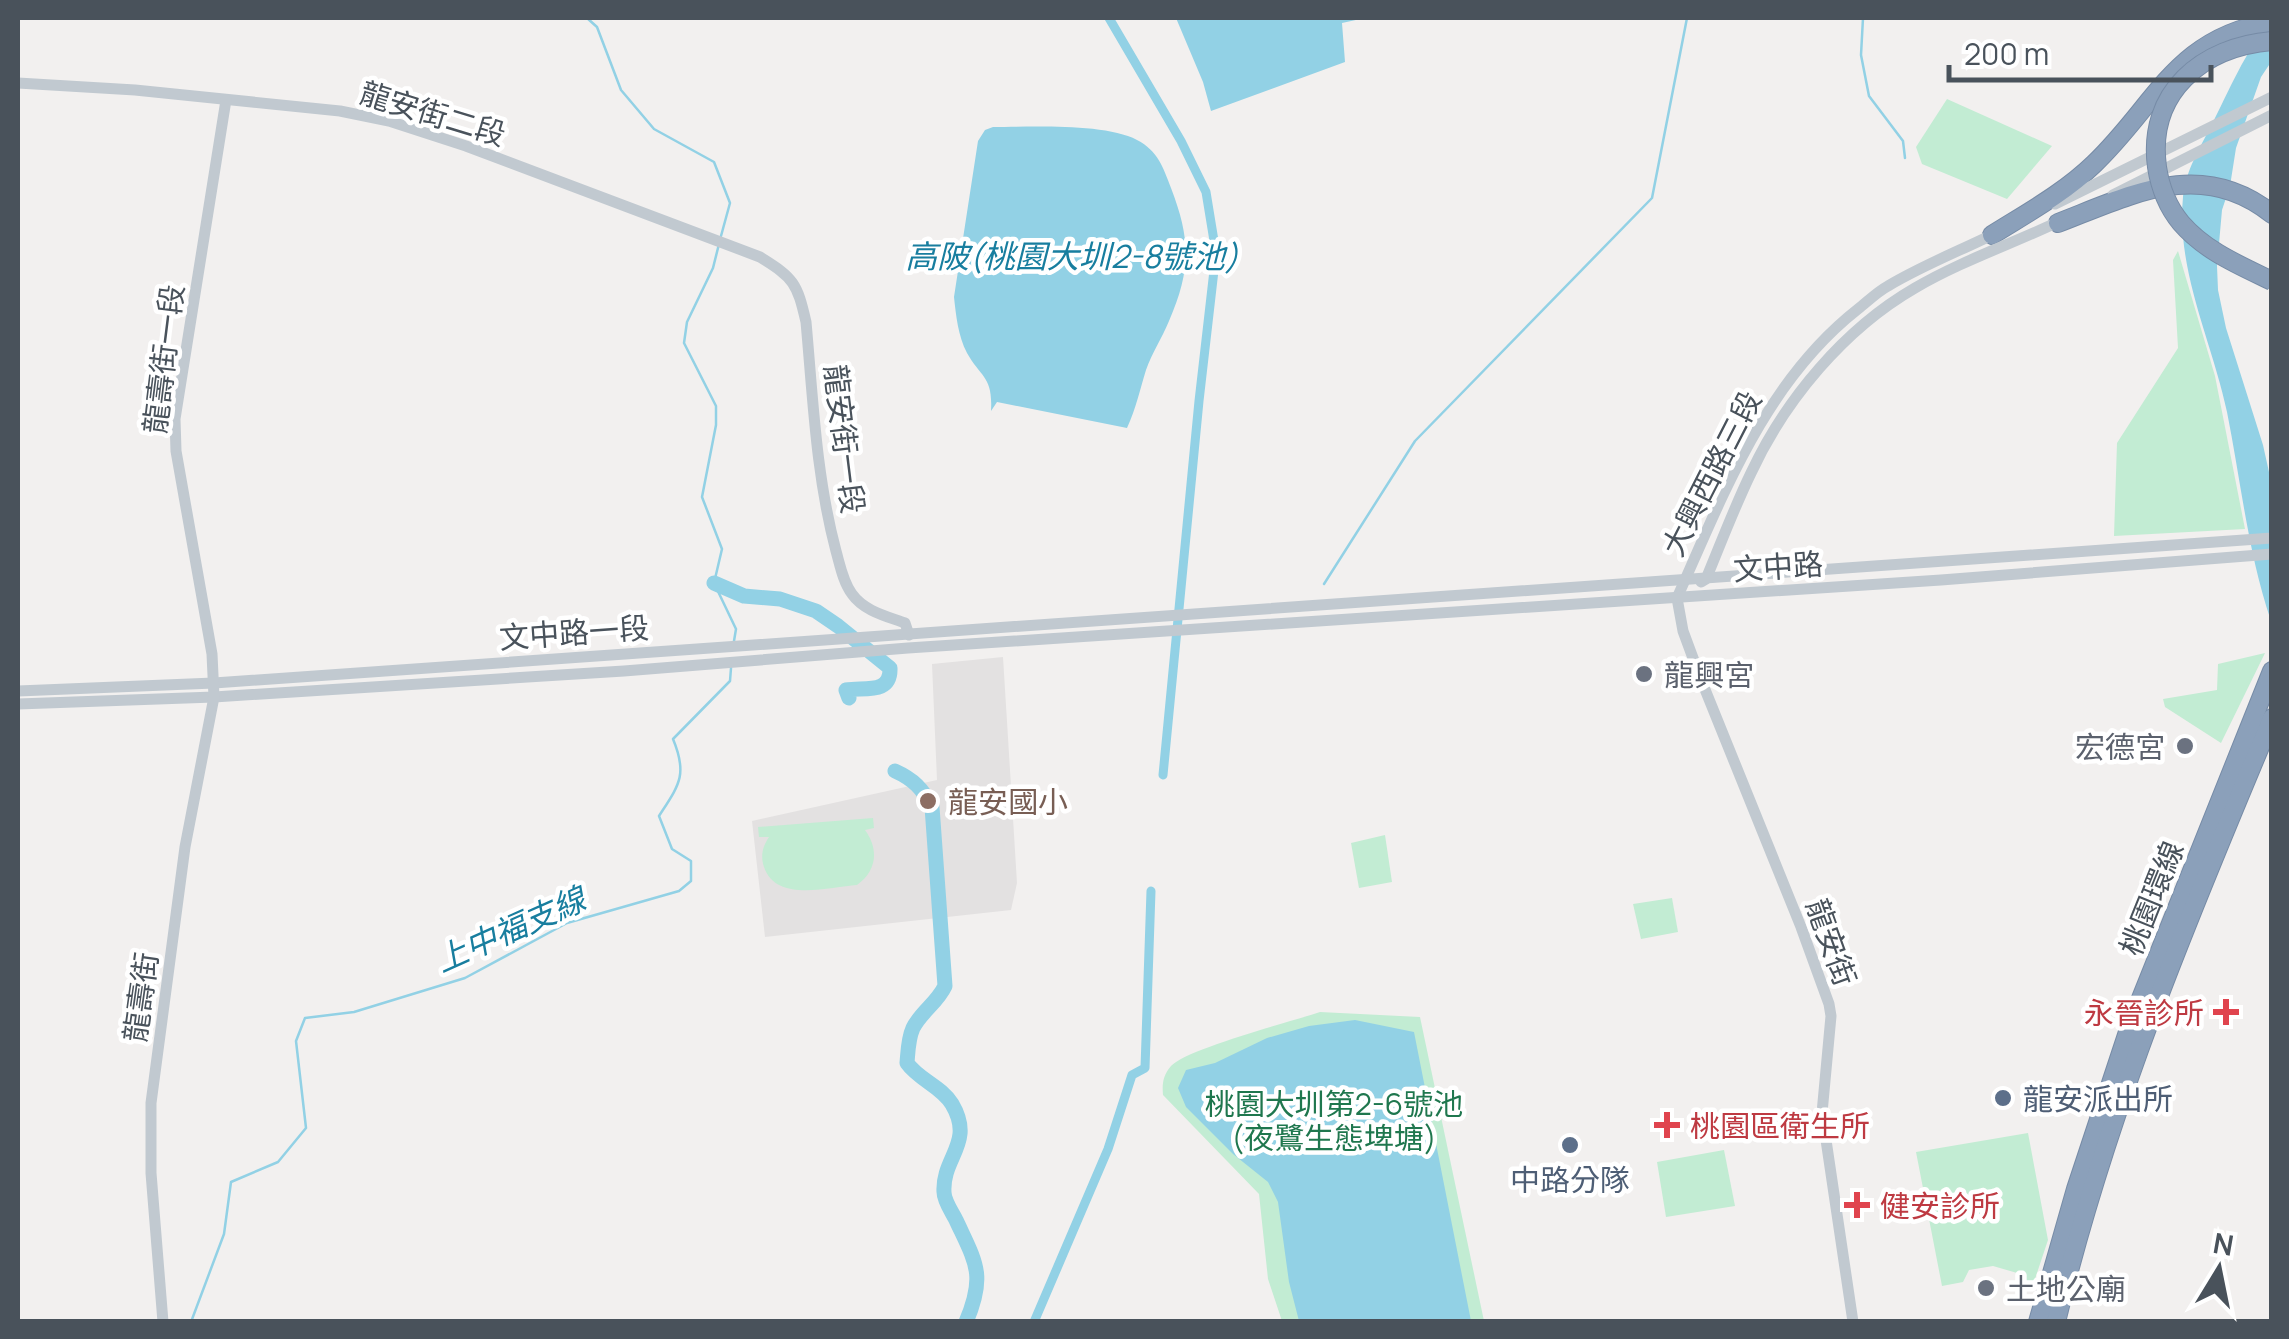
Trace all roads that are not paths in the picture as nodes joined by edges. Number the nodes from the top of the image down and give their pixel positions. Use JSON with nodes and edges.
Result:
{"nodes":[{"id":1,"x":2272,"y":22,"type":"edge"},
{"id":2,"x":2272,"y":41,"type":"edge"},
{"id":3,"x":18,"y":83,"type":"edge"},
{"id":4,"x":2271,"y":97,"type":"edge"},
{"id":5,"x":226,"y":100,"type":"junction"},
{"id":6,"x":2268,"y":117,"type":"edge"},
{"id":7,"x":2272,"y":214,"type":"edge"},
{"id":8,"x":2058,"y":223,"type":"junction"},
{"id":9,"x":1992,"y":235,"type":"junction"},
{"id":10,"x":725,"y":243,"type":"joint"},
{"id":11,"x":2272,"y":280,"type":"edge"},
{"id":12,"x":2270,"y":538,"type":"edge"},
{"id":13,"x":2271,"y":554,"type":"edge"},
{"id":14,"x":1706,"y":578,"type":"junction"},
{"id":15,"x":1685,"y":580,"type":"junction"},
{"id":16,"x":1676,"y":598,"type":"junction"},
{"id":17,"x":1290,"y":615,"type":"junction"},
{"id":18,"x":1134,"y":617,"type":"joint"},
{"id":19,"x":909,"y":633,"type":"junction"},
{"id":20,"x":1133,"y":634,"type":"joint"},
{"id":21,"x":905,"y":648,"type":"junction"},
{"id":22,"x":492,"y":663,"type":"junction"},
{"id":23,"x":2272,"y":671,"type":"edge"},
{"id":24,"x":494,"y":679,"type":"junction"},
{"id":25,"x":214,"y":683,"type":"junction"},
{"id":26,"x":18,"y":691,"type":"edge"},
{"id":27,"x":214,"y":697,"type":"junction"},
{"id":28,"x":18,"y":704,"type":"edge"},
{"id":29,"x":2272,"y":718,"type":"edge"},
{"id":30,"x":163,"y":1322,"type":"edge"},
{"id":31,"x":1853,"y":1322,"type":"edge"},
{"id":32,"x":2038,"y":1322,"type":"edge"},
{"id":33,"x":2056,"y":1322,"type":"edge"}],
"edges":[{"from":1,"to":9,"type":"highway"},
{"from":2,"to":11,"type":"highway","bridge":true},
{"from":3,"to":5,"type":"street","name":"龍安街二段"},
{"from":4,"to":9,"type":"street","name":"大興西路三段"},
{"from":5,"to":10,"type":"street","name":"龍安街二段"},
{"from":5,"to":25,"type":"street","name":"龍壽街一段"},
{"from":6,"to":8,"type":"street","name":"大興西路三段"},
{"from":7,"to":8,"type":"highway"},
{"from":8,"to":14,"type":"street","name":"大興西路三段"},
{"from":9,"to":15,"type":"street","name":"大興西路三段"},
{"from":10,"to":19,"type":"street","name":"龍安街一段"},
{"from":12,"to":13,"type":"street"},
{"from":12,"to":14,"type":"street","name":"文中路"},
{"from":13,"to":16,"type":"street","name":"文中路"},
{"from":14,"to":15,"type":"street","name":"文中路"},
{"from":14,"to":16,"type":"street","name":"大興西路三段"},
{"from":15,"to":16,"type":"street","name":"大興西路三段"},
{"from":15,"to":17,"type":"street","name":"文中路"},
{"from":16,"to":17,"type":"street","name":"文中路"},
{"from":16,"to":31,"type":"street","name":"龍安街"},
{"from":17,"to":18,"type":"street","name":"文中路"},
{"from":17,"to":20,"type":"street","name":"文中路"},
{"from":18,"to":19,"type":"street","name":"文中路一段"},
{"from":19,"to":21,"type":"street"},
{"from":19,"to":22,"type":"street","name":"文中路一段"},
{"from":20,"to":21,"type":"street","name":"文中路一段"},
{"from":21,"to":24,"type":"street","name":"文中路一段"},
{"from":22,"to":24,"type":"street"},
{"from":22,"to":25,"type":"street","name":"文中路一段"},
{"from":23,"to":32,"type":"highway","name":"桃園環線"},
{"from":24,"to":27,"type":"street","name":"文中路一段"},
{"from":25,"to":26,"type":"street","name":"文中路一段"},
{"from":25,"to":27,"type":"street","name":"龍壽街"},
{"from":27,"to":28,"type":"street","name":"文中路一段"},
{"from":27,"to":30,"type":"street","name":"龍壽街"},
{"from":29,"to":33,"type":"highway","name":"桃園環線"}]}
